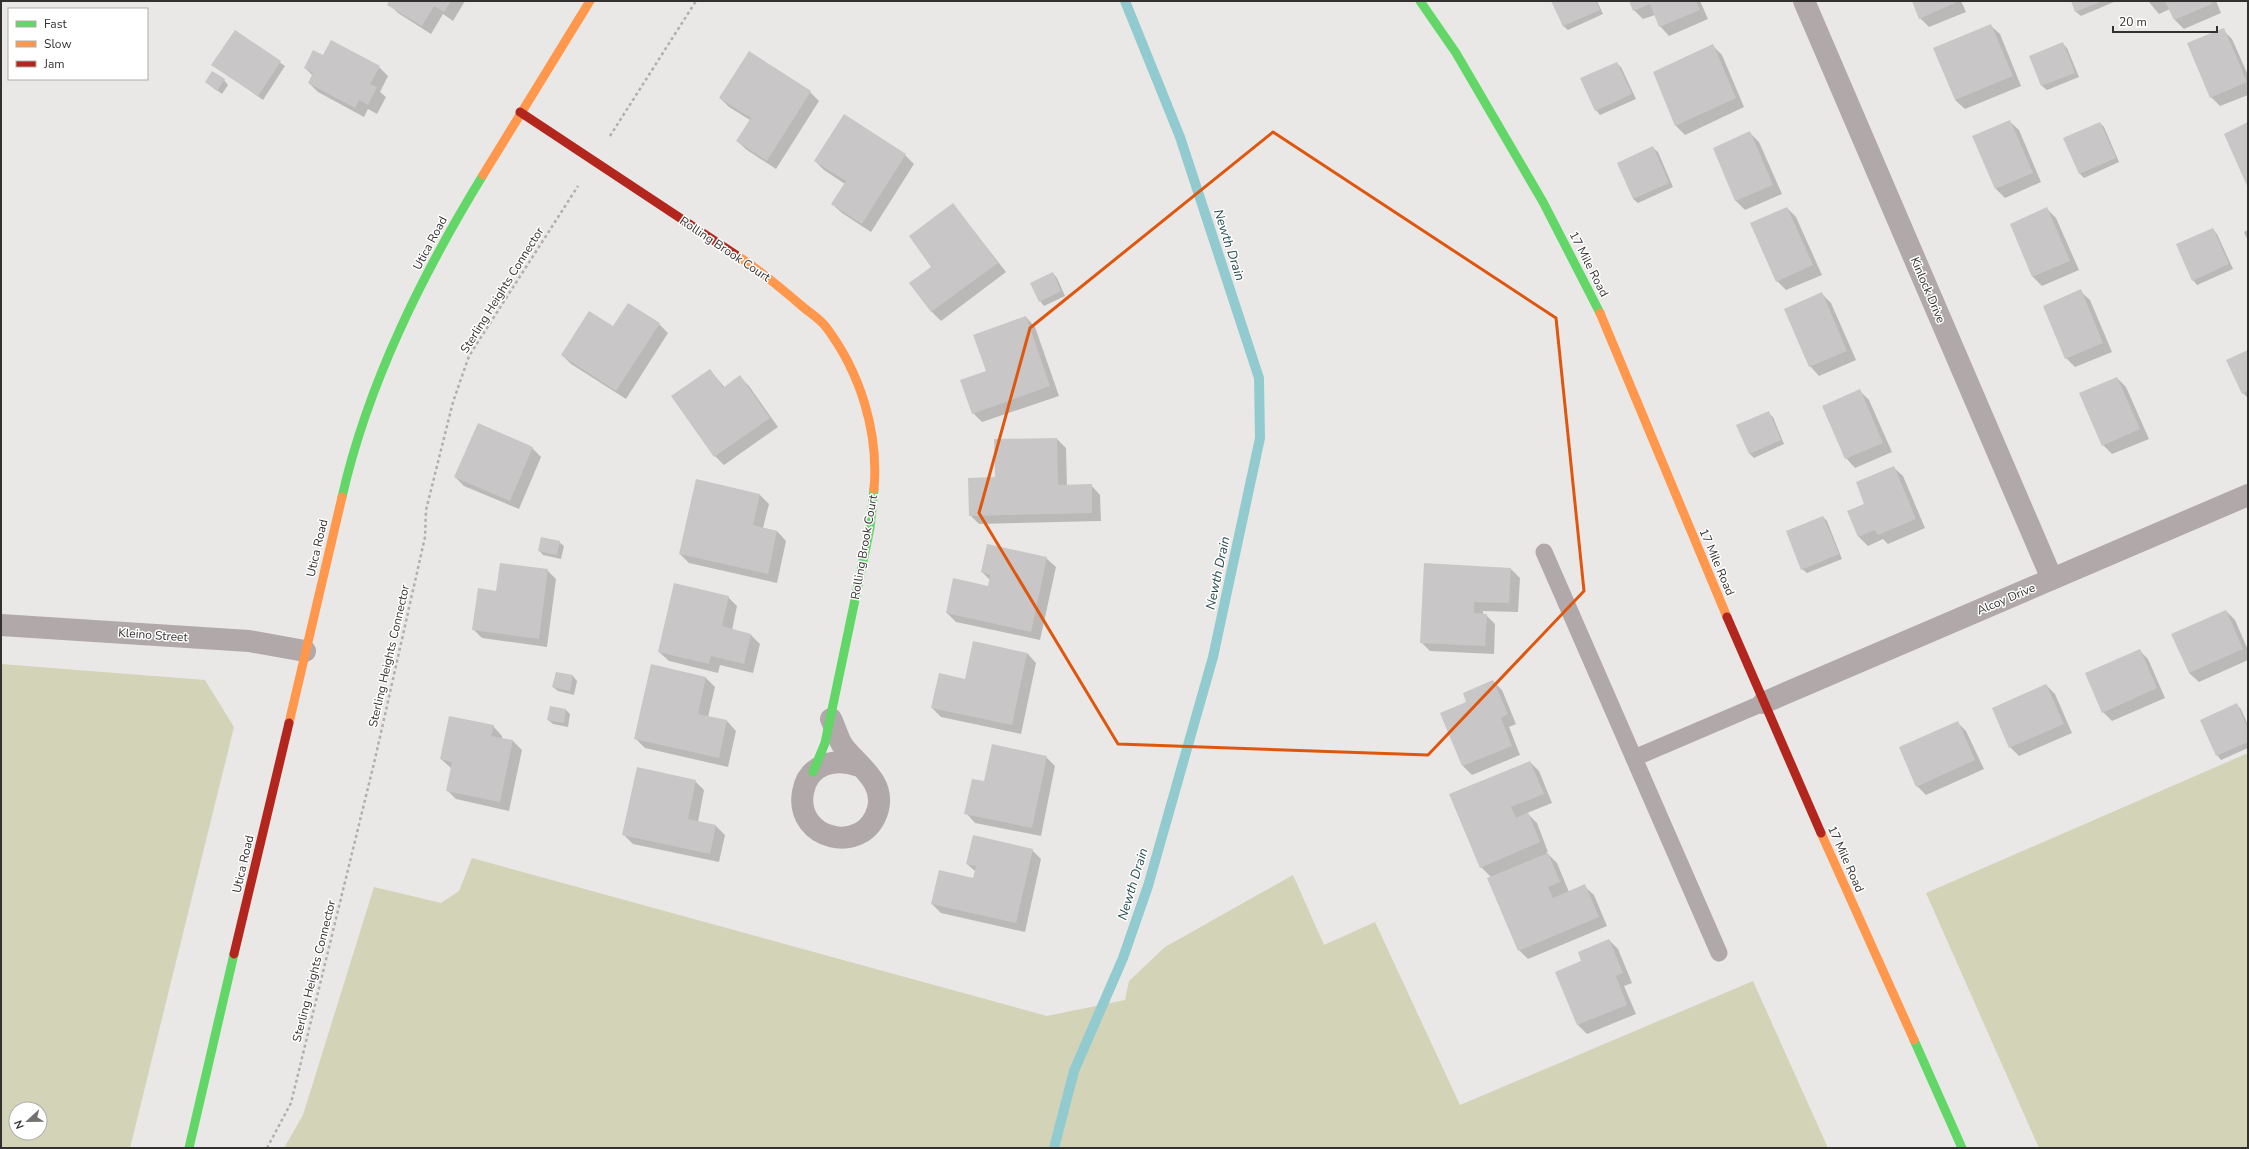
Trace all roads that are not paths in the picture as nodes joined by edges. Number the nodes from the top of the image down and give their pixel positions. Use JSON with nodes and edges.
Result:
{"nodes":[{"id":1,"x":590,"y":1,"type":"edge"},
{"id":2,"x":1420,"y":1,"type":"edge"},
{"id":3,"x":1804,"y":1,"type":"edge"},
{"id":4,"x":520,"y":112,"type":"junction"},
{"id":5,"x":2248,"y":495,"type":"edge"},
{"id":6,"x":1544,"y":552,"type":"dead end"},
{"id":7,"x":2052,"y":579,"type":"junction"},
{"id":8,"x":1,"y":625,"type":"edge"},
{"id":9,"x":305,"y":651,"type":"junction"},
{"id":10,"x":1764,"y":703,"type":"junction"},
{"id":11,"x":831,"y":718,"type":"junction"},
{"id":12,"x":1634,"y":758,"type":"junction"},
{"id":13,"x":859,"y":766,"type":"junction"},
{"id":14,"x":814,"y":772,"type":"junction"},
{"id":15,"x":1719,"y":953,"type":"dead end"},
{"id":16,"x":189,"y":1148,"type":"edge"},
{"id":17,"x":1962,"y":1148,"type":"edge"}],
"edges":[{"from":1,"to":4,"type":"street","name":"Utica Road"},
{"from":2,"to":10,"type":"street","name":"17 Mile Road"},
{"from":3,"to":7,"type":"street","name":"Kinlock Drive"},
{"from":4,"to":9,"type":"street","name":"Utica Road"},
{"from":4,"to":11,"type":"street","name":"Rolling Brook Court"},
{"from":5,"to":7,"type":"street","name":"Alcoy Drive"},
{"from":6,"to":12,"type":"lane"},
{"from":7,"to":10,"type":"street","name":"Alcoy Drive"},
{"from":8,"to":9,"type":"street","name":"Kleino Street"},
{"from":9,"to":16,"type":"street","name":"Utica Road"},
{"from":10,"to":12,"type":"lane"},
{"from":10,"to":17,"type":"street","name":"17 Mile Road"},
{"from":11,"to":13,"type":"street","name":"Rolling Brook Court"},
{"from":11,"to":14,"type":"street","name":"Rolling Brook Court"},
{"from":12,"to":15,"type":"lane"},
{"from":13,"to":14,"type":"street","name":"Rolling Brook Court"},
{"from":13,"to":14,"type":"street","name":"Rolling Brook Court"}]}
